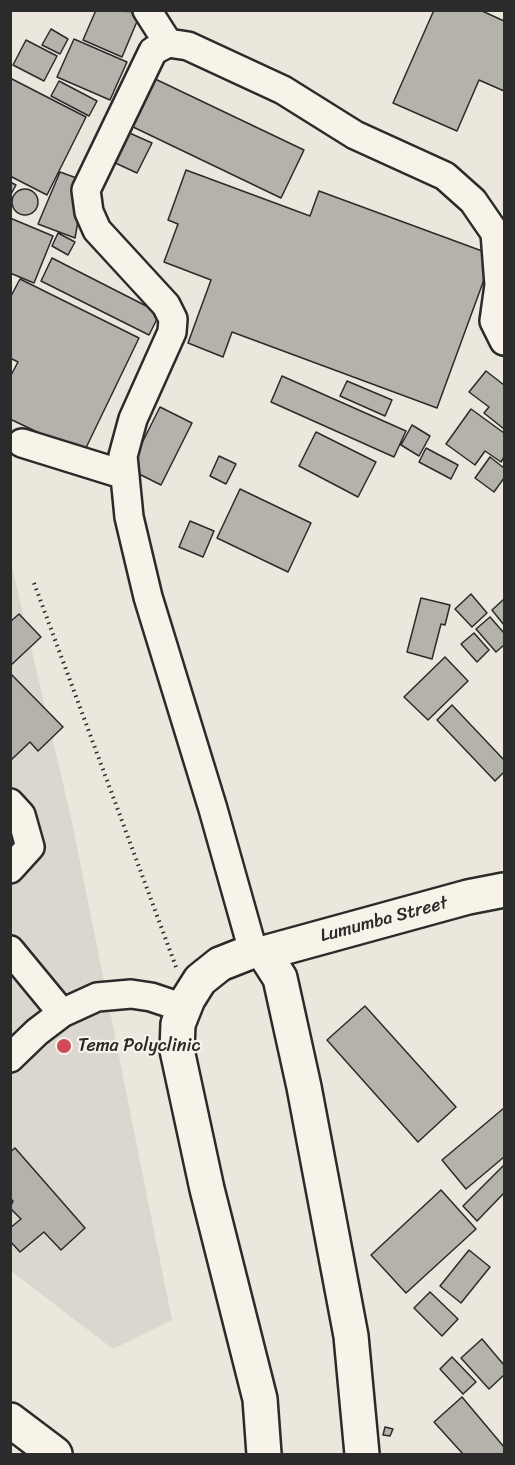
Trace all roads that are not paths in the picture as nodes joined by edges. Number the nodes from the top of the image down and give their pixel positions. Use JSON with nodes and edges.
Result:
{"nodes":[{"id":1,"x":147,"y":10,"type":"edge"},
{"id":2,"x":168,"y":43,"type":"junction"},
{"id":3,"x":504,"y":341,"type":"edge"},
{"id":4,"x":22,"y":443,"type":"dead end"},
{"id":5,"x":125,"y":476,"type":"junction"},
{"id":6,"x":10,"y":803,"type":"edge"},
{"id":7,"x":10,"y":869,"type":"edge"},
{"id":8,"x":504,"y":890,"type":"edge"},
{"id":9,"x":10,"y":950,"type":"edge"},
{"id":10,"x":258,"y":952,"type":"junction"},
{"id":11,"x":186,"y":1003,"type":"junction"},
{"id":12,"x":62,"y":1013,"type":"junction"},
{"id":13,"x":10,"y":1058,"type":"edge"},
{"id":14,"x":10,"y":1420,"type":"edge"},
{"id":15,"x":55,"y":1455,"type":"edge"},
{"id":16,"x":264,"y":1455,"type":"edge"},
{"id":17,"x":362,"y":1455,"type":"edge"}],
"edges":[{"from":1,"to":2,"type":"street"},
{"from":2,"to":3,"type":"street"},
{"from":2,"to":5,"type":"street"},
{"from":4,"to":5,"type":"street"},
{"from":5,"to":10,"type":"street"},
{"from":6,"to":7,"type":"street"},
{"from":8,"to":10,"type":"main road","name":"Lumumba Street"},
{"from":9,"to":12,"type":"street"},
{"from":10,"to":11,"type":"main road","name":"Lumumba Street"},
{"from":10,"to":17,"type":"main road"},
{"from":11,"to":12,"type":"street"},
{"from":11,"to":16,"type":"main road"},
{"from":12,"to":13,"type":"street"},
{"from":14,"to":15,"type":"main road"}]}
